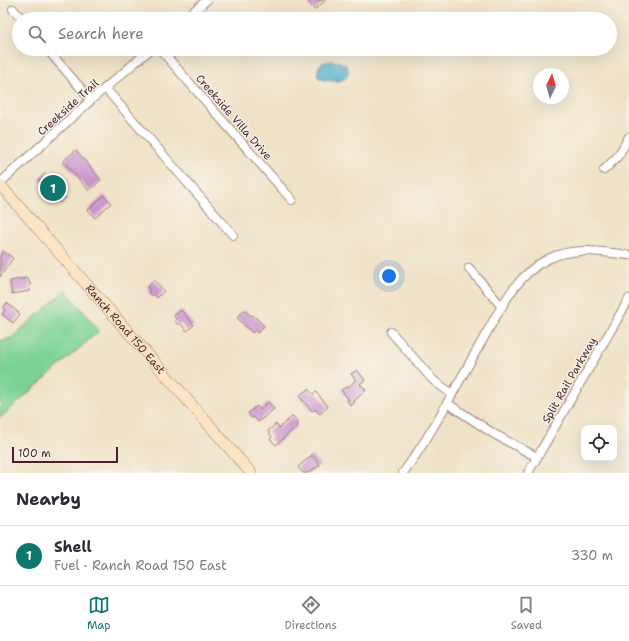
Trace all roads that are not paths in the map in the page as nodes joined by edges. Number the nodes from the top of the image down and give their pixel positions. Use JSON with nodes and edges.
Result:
{"nodes":[{"id":1,"x":207,"y":0,"type":"edge"},
{"id":2,"x":13,"y":8,"type":"dead end"},
{"id":3,"x":16,"y":12,"type":"edge"},
{"id":4,"x":192,"y":12,"type":"edge"},
{"id":5,"x":53,"y":56,"type":"edge"},
{"id":6,"x":143,"y":56,"type":"edge"},
{"id":7,"x":166,"y":56,"type":"edge"},
{"id":8,"x":105,"y":88,"type":"junction"},
{"id":9,"x":91,"y":100,"type":"junction"},
{"id":10,"x":629,"y":137,"type":"edge"},
{"id":11,"x":604,"y":170,"type":"dead end"},
{"id":12,"x":0,"y":184,"type":"edge"},
{"id":13,"x":292,"y":200,"type":"dead end"},
{"id":14,"x":233,"y":235,"type":"dead end"},
{"id":15,"x":629,"y":255,"type":"edge"},
{"id":16,"x":469,"y":268,"type":"dead end"},
{"id":17,"x":629,"y":299,"type":"edge"},
{"id":18,"x":502,"y":307,"type":"junction"},
{"id":19,"x":391,"y":332,"type":"dead end"},
{"id":20,"x":452,"y":394,"type":"junction"},
{"id":21,"x":447,"y":403,"type":"junction"},
{"id":22,"x":537,"y":457,"type":"junction"},
{"id":23,"x":251,"y":473,"type":"edge"},
{"id":24,"x":403,"y":473,"type":"edge"},
{"id":25,"x":528,"y":473,"type":"edge"}],
"edges":[{"from":1,"to":4,"type":"street"},
{"from":2,"to":3,"type":"street"},
{"from":5,"to":9,"type":"street"},
{"from":6,"to":8,"type":"street","name":"Creekside Trail"},
{"from":7,"to":13,"type":"street","name":"Creekside Villa Drive"},
{"from":8,"to":9,"type":"street","name":"Creekside Trail"},
{"from":8,"to":14,"type":"street"},
{"from":9,"to":12,"type":"street","name":"Creekside Trail"},
{"from":10,"to":11,"type":"street"},
{"from":12,"to":23,"type":"main road","name":"Ranch Road 150 East"},
{"from":15,"to":18,"type":"street"},
{"from":16,"to":18,"type":"street"},
{"from":17,"to":22,"type":"street","name":"Split Rail Parkway"},
{"from":18,"to":20,"type":"street"},
{"from":19,"to":20,"type":"street"},
{"from":20,"to":21,"type":"street"},
{"from":21,"to":22,"type":"street"},
{"from":21,"to":24,"type":"street"},
{"from":22,"to":25,"type":"street","name":"Split Rail Parkway"}]}
